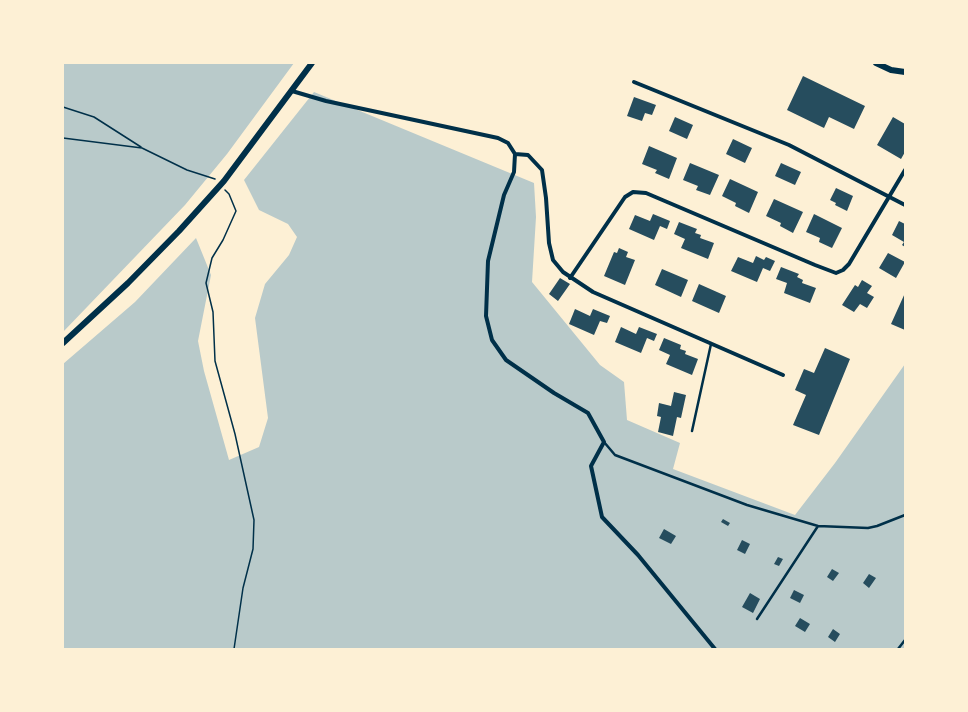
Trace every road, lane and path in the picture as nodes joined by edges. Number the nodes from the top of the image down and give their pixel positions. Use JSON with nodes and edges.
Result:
{"nodes":[{"id":1,"x":312,"y":63,"type":"edge"},
{"id":2,"x":876,"y":63,"type":"edge"},
{"id":3,"x":905,"y":72,"type":"edge"},
{"id":4,"x":634,"y":82,"type":"dead end"},
{"id":5,"x":292,"y":91,"type":"junction"},
{"id":6,"x":63,"y":107,"type":"edge"},
{"id":7,"x":63,"y":138,"type":"edge"},
{"id":8,"x":142,"y":148,"type":"junction"},
{"id":9,"x":515,"y":154,"type":"junction"},
{"id":10,"x":905,"y":170,"type":"edge"},
{"id":11,"x":223,"y":183,"type":"junction"},
{"id":12,"x":889,"y":197,"type":"junction"},
{"id":13,"x":905,"y":205,"type":"edge"},
{"id":14,"x":570,"y":278,"type":"junction"},
{"id":15,"x":63,"y":343,"type":"edge"},
{"id":16,"x":711,"y":344,"type":"junction"},
{"id":17,"x":783,"y":375,"type":"dead end"},
{"id":18,"x":692,"y":431,"type":"dead end"},
{"id":19,"x":604,"y":442,"type":"junction"},
{"id":20,"x":905,"y":515,"type":"edge"},
{"id":21,"x":818,"y":526,"type":"junction"},
{"id":22,"x":757,"y":619,"type":"dead end"},
{"id":23,"x":905,"y":640,"type":"edge"},
{"id":24,"x":234,"y":649,"type":"edge"},
{"id":25,"x":715,"y":649,"type":"edge"},
{"id":26,"x":898,"y":649,"type":"edge"}],
"edges":[{"from":1,"to":5,"type":"main road"},
{"from":2,"to":3,"type":"main road"},
{"from":4,"to":12,"type":"street"},
{"from":5,"to":9,"type":"street"},
{"from":5,"to":11,"type":"main road"},
{"from":6,"to":8,"type":"path"},
{"from":7,"to":8,"type":"path"},
{"from":8,"to":11,"type":"path"},
{"from":9,"to":14,"type":"street"},
{"from":9,"to":19,"type":"street"},
{"from":10,"to":12,"type":"street"},
{"from":11,"to":15,"type":"main road"},
{"from":11,"to":24,"type":"path"},
{"from":12,"to":13,"type":"street"},
{"from":12,"to":14,"type":"street"},
{"from":14,"to":16,"type":"street"},
{"from":16,"to":17,"type":"street"},
{"from":16,"to":18,"type":"lane"},
{"from":19,"to":21,"type":"lane"},
{"from":19,"to":25,"type":"street"},
{"from":20,"to":21,"type":"lane"},
{"from":21,"to":22,"type":"lane"},
{"from":23,"to":26,"type":"lane"}]}
